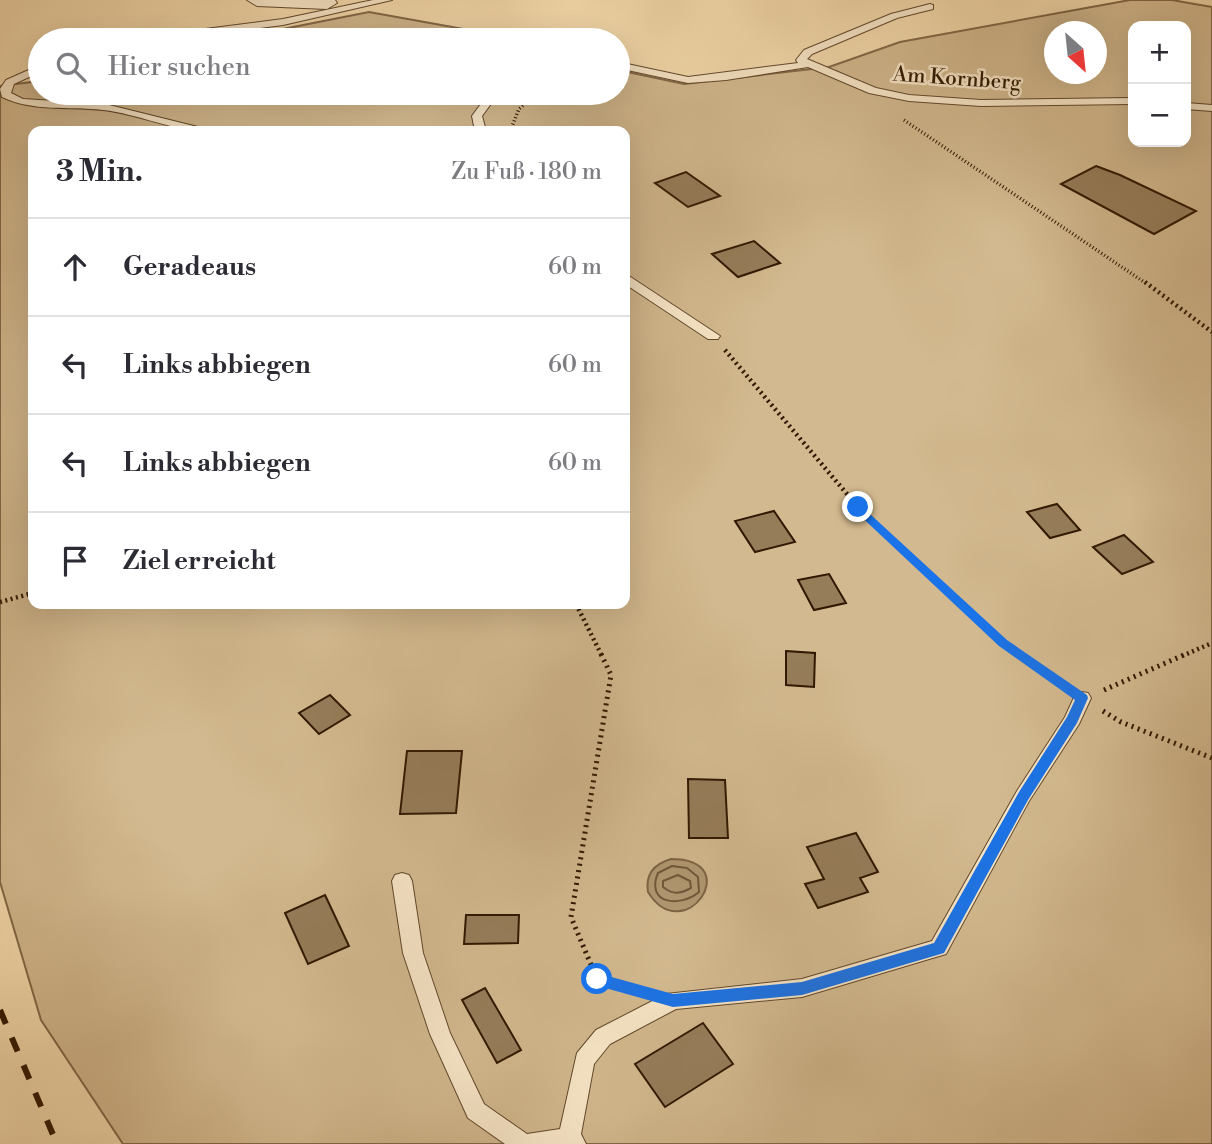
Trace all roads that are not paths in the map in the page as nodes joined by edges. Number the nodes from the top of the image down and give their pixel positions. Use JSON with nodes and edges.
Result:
{"nodes":[{"id":1,"x":257,"y":0,"type":"edge"},
{"id":2,"x":387,"y":0,"type":"edge"},
{"id":3,"x":327,"y":3,"type":"dead end"},
{"id":4,"x":930,"y":6,"type":"dead end"},
{"id":5,"x":236,"y":28,"type":"edge"},
{"id":6,"x":809,"y":64,"type":"junction"},
{"id":7,"x":630,"y":68,"type":"edge"},
{"id":8,"x":28,"y":74,"type":"edge"},
{"id":9,"x":28,"y":102,"type":"edge"},
{"id":10,"x":1128,"y":102,"type":"edge"},
{"id":11,"x":71,"y":105,"type":"edge"},
{"id":12,"x":485,"y":105,"type":"edge"},
{"id":13,"x":1191,"y":106,"type":"edge"},
{"id":14,"x":1212,"y":108,"type":"edge"},
{"id":15,"x":187,"y":126,"type":"edge"},
{"id":16,"x":479,"y":126,"type":"edge"},
{"id":17,"x":630,"y":282,"type":"edge"},
{"id":18,"x":713,"y":336,"type":"road end"},
{"id":19,"x":1082,"y":698,"type":"road end"},
{"id":20,"x":402,"y":881,"type":"dead end"},
{"id":21,"x":572,"y":1141,"type":"edge"},
{"id":22,"x":523,"y":1144,"type":"edge"},
{"id":23,"x":528,"y":1144,"type":"edge"}],
"edges":[{"from":1,"to":3,"type":"street"},
{"from":2,"to":5,"type":"lane"},
{"from":4,"to":6,"type":"lane"},
{"from":6,"to":7,"type":"lane"},
{"from":6,"to":10,"type":"lane","name":"Am Kornberg"},
{"from":8,"to":9,"type":"lane"},
{"from":11,"to":15,"type":"lane"},
{"from":12,"to":16,"type":"lane"},
{"from":13,"to":14,"type":"lane"},
{"from":17,"to":18,"type":"lane"},
{"from":19,"to":21,"type":"lane"},
{"from":20,"to":22,"type":"lane"},
{"from":21,"to":23,"type":"lane"}]}
